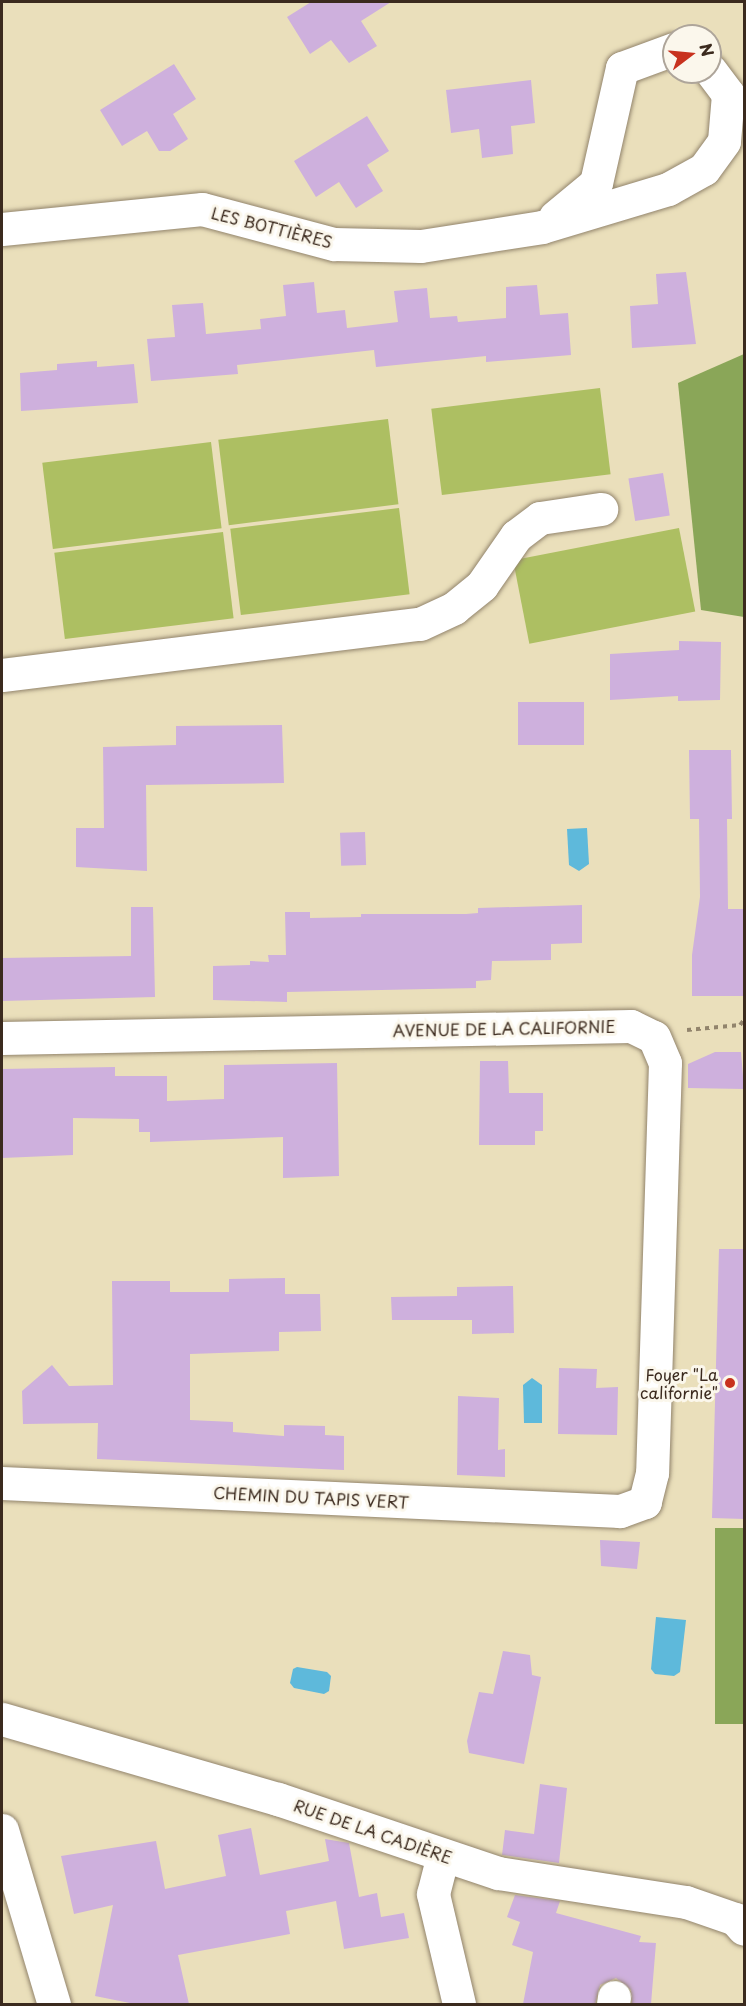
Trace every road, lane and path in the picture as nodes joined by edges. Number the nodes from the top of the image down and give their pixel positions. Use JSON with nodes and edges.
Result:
{"nodes":[{"id":1,"x":662,"y":53,"type":"edge"},
{"id":2,"x":721,"y":84,"type":"edge"},
{"id":3,"x":542,"y":227,"type":"junction"},
{"id":4,"x":2,"y":229,"type":"edge"},
{"id":5,"x":601,"y":509,"type":"dead end"},
{"id":6,"x":2,"y":675,"type":"edge"},
{"id":7,"x":744,"y":1020,"type":"edge"},
{"id":8,"x":714,"y":1027,"type":"dead end"},
{"id":9,"x":2,"y":1038,"type":"edge"},
{"id":10,"x":2,"y":1483,"type":"edge"},
{"id":11,"x":620,"y":1511,"type":"joint"},
{"id":12,"x":2,"y":1719,"type":"edge"},
{"id":13,"x":2,"y":1830,"type":"edge"},
{"id":14,"x":443,"y":1855,"type":"junction"},
{"id":15,"x":744,"y":1929,"type":"edge"},
{"id":16,"x":54,"y":2004,"type":"edge"},
{"id":17,"x":459,"y":2004,"type":"edge"}],
"edges":[{"from":1,"to":3,"type":"street"},
{"from":2,"to":3,"type":"street","name":"LES BOTTIÈRES"},
{"from":3,"to":4,"type":"street","name":"LES BOTTIÈRES"},
{"from":5,"to":6,"type":"street"},
{"from":7,"to":8,"type":"path"},
{"from":9,"to":11,"type":"street","name":"AVENUE DE LA CALIFORNIE"},
{"from":10,"to":11,"type":"street","name":"CHEMIN DU TAPIS VERT"},
{"from":12,"to":14,"type":"street","name":"RUE DE LA CADIÈRE"},
{"from":13,"to":16,"type":"street"},
{"from":14,"to":15,"type":"street","name":"RUE DE LA CADIÈRE"},
{"from":14,"to":17,"type":"street"}]}
